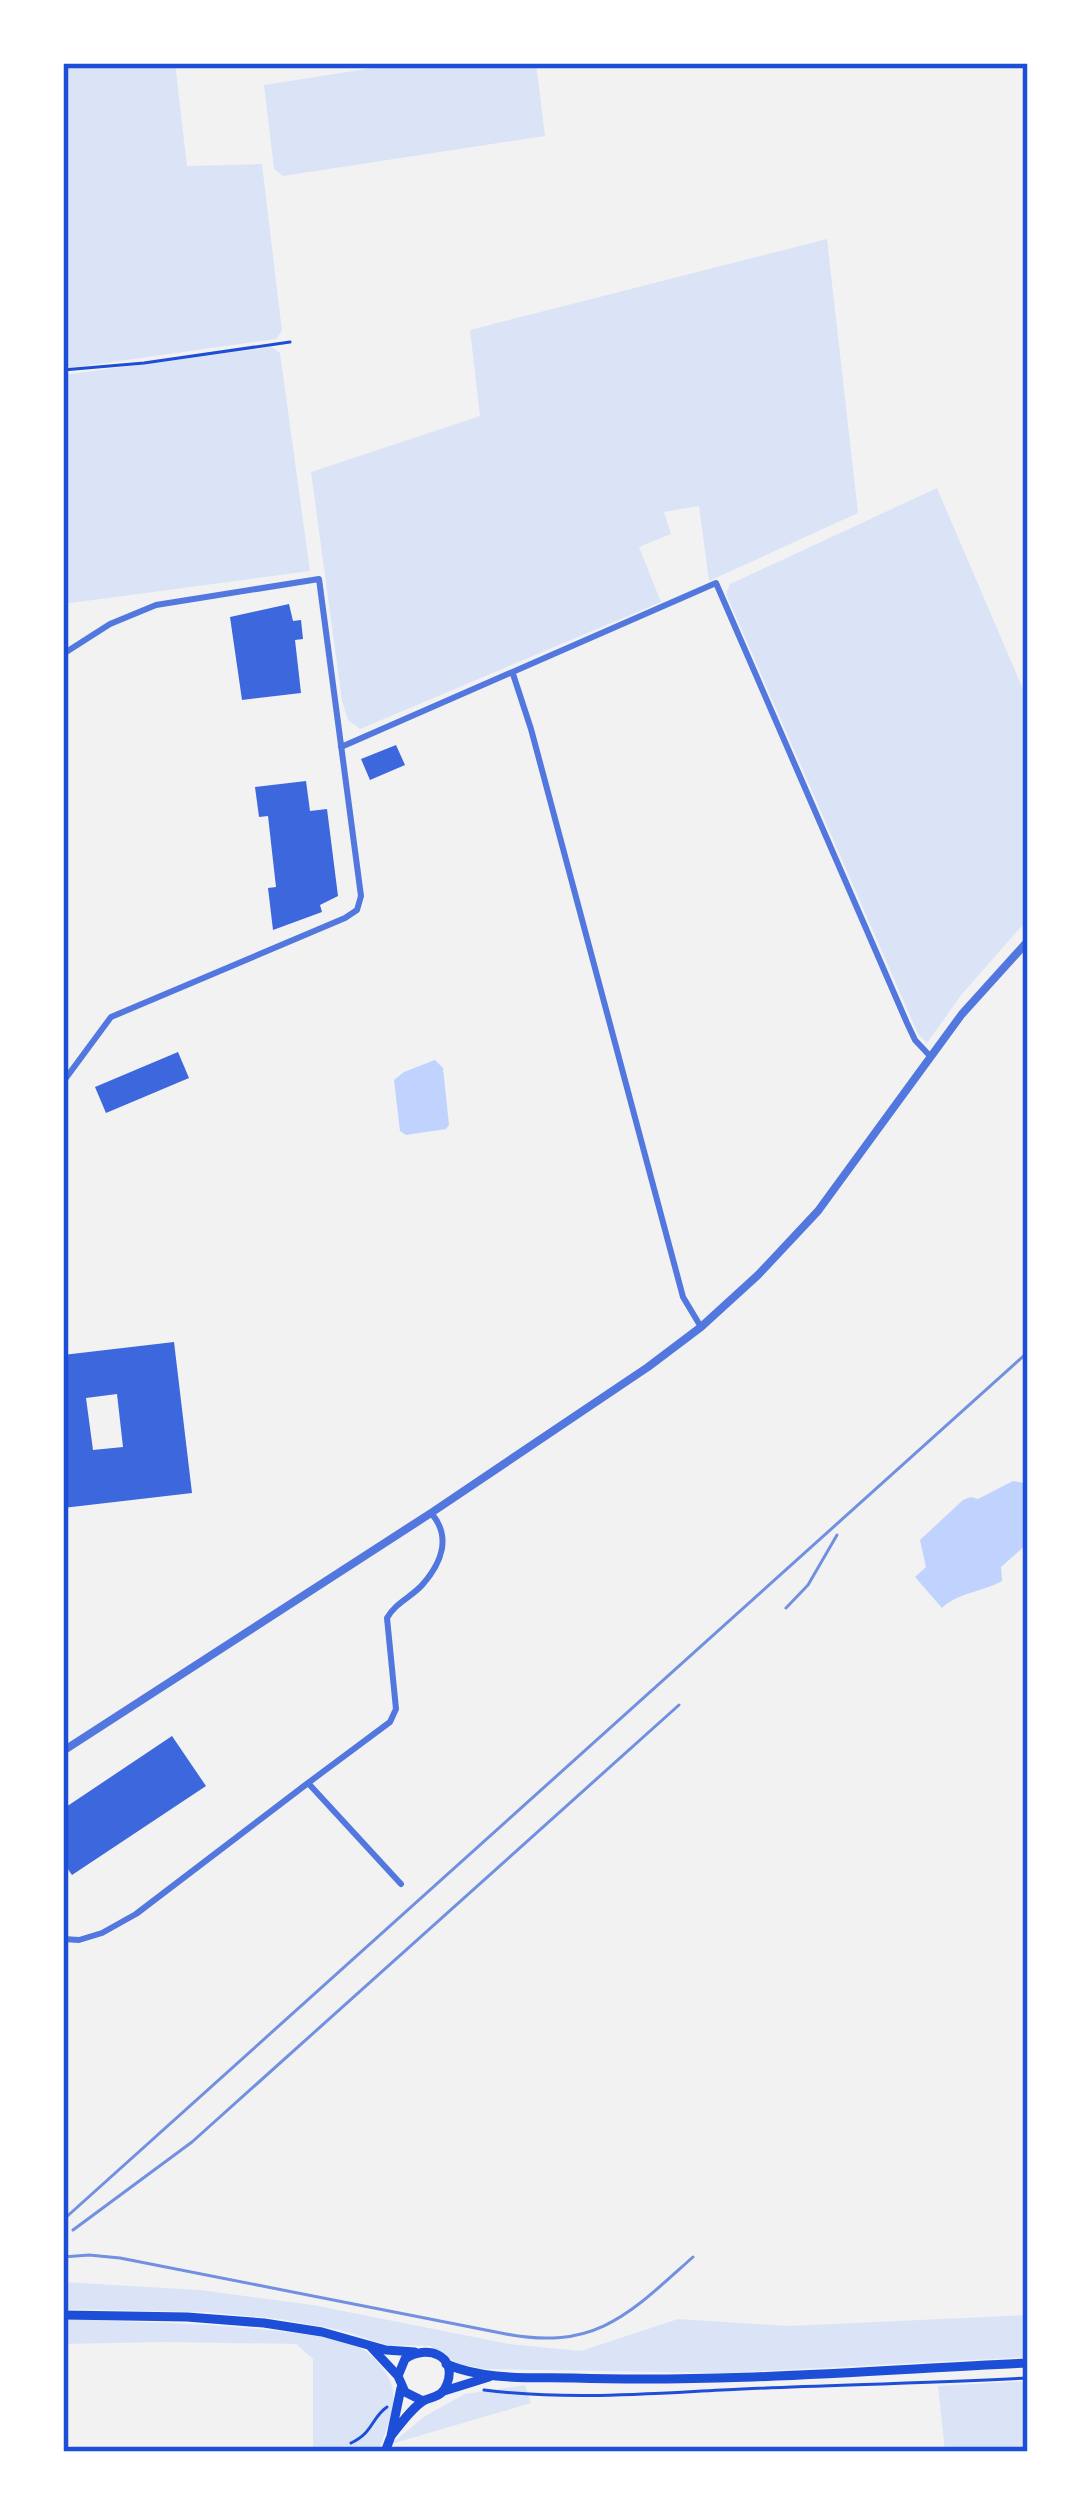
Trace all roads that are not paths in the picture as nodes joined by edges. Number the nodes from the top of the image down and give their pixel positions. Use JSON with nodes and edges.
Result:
{"nodes":[{"id":1,"x":63,"y":654,"type":"edge"},
{"id":2,"x":514,"y":674,"type":"junction"},
{"id":3,"x":341,"y":747,"type":"junction"},
{"id":4,"x":1028,"y":941,"type":"edge"},
{"id":5,"x":930,"y":1057,"type":"junction"},
{"id":6,"x":63,"y":1082,"type":"edge"},
{"id":7,"x":701,"y":1327,"type":"junction"},
{"id":8,"x":431,"y":1513,"type":"junction"},
{"id":9,"x":63,"y":1751,"type":"edge"},
{"id":10,"x":308,"y":1783,"type":"junction"},
{"id":11,"x":401,"y":1884,"type":"dead end"},
{"id":12,"x":63,"y":1939,"type":"edge"},
{"id":13,"x":63,"y":2315,"type":"edge"},
{"id":14,"x":370,"y":2346,"type":"junction"},
{"id":15,"x":415,"y":2352,"type":"junction"},
{"id":16,"x":1028,"y":2363,"type":"edge"},
{"id":17,"x":446,"y":2364,"type":"junction"},
{"id":18,"x":494,"y":2376,"type":"junction"},
{"id":19,"x":400,"y":2381,"type":"junction"},
{"id":20,"x":444,"y":2390,"type":"junction"},
{"id":21,"x":423,"y":2401,"type":"junction"},
{"id":22,"x":391,"y":2436,"type":"junction"},
{"id":23,"x":385,"y":2452,"type":"edge"}],
"edges":[{"from":1,"to":3,"type":"street"},
{"from":2,"to":3,"type":"street"},
{"from":2,"to":5,"type":"street"},
{"from":2,"to":7,"type":"street"},
{"from":3,"to":6,"type":"street"},
{"from":4,"to":5,"type":"street"},
{"from":5,"to":7,"type":"street"},
{"from":7,"to":8,"type":"street"},
{"from":8,"to":9,"type":"street"},
{"from":8,"to":10,"type":"street"},
{"from":10,"to":11,"type":"street"},
{"from":10,"to":12,"type":"street"},
{"from":13,"to":14,"type":"main road"},
{"from":14,"to":15,"type":"main road"},
{"from":14,"to":19,"type":"main road"},
{"from":15,"to":17,"type":"main road"},
{"from":15,"to":19,"type":"main road"},
{"from":16,"to":18,"type":"main road"},
{"from":17,"to":18,"type":"main road"},
{"from":17,"to":20,"type":"main road"},
{"from":18,"to":20,"type":"main road"},
{"from":19,"to":21,"type":"main road"},
{"from":19,"to":22,"type":"main road"},
{"from":20,"to":21,"type":"main road"},
{"from":21,"to":22,"type":"main road"},
{"from":22,"to":23,"type":"main road"}]}
